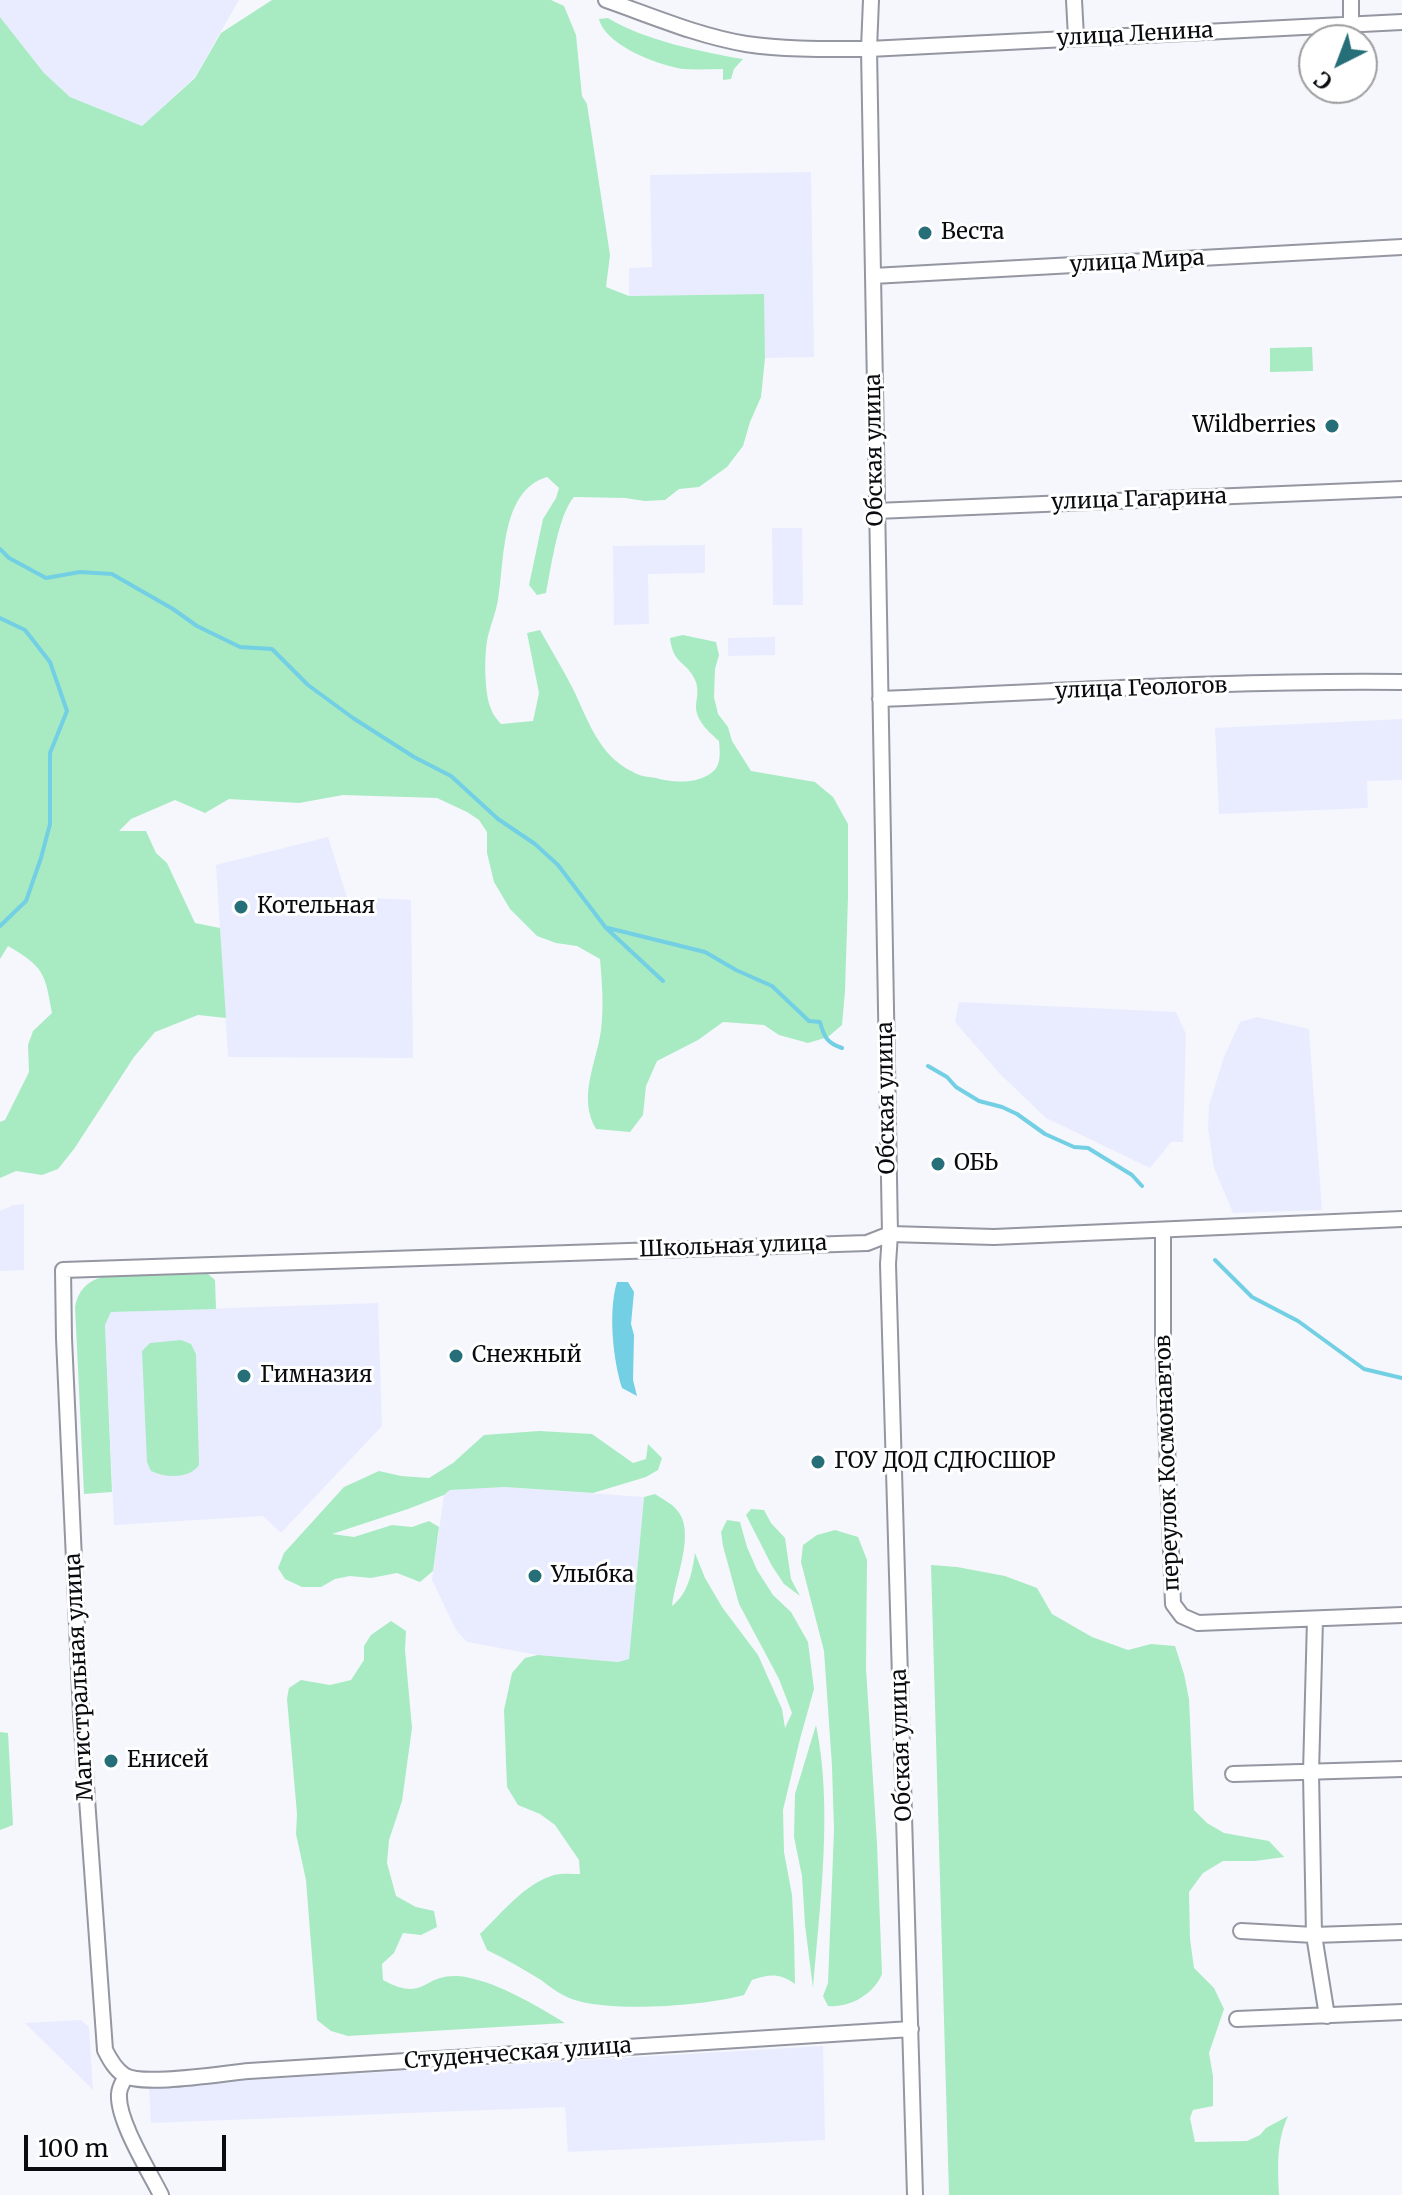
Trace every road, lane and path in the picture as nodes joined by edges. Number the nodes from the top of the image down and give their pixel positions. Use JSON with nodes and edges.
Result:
{"nodes":[{"id":1,"x":606,"y":0,"type":"edge"},
{"id":2,"x":871,"y":0,"type":"edge"},
{"id":3,"x":1074,"y":0,"type":"edge"},
{"id":4,"x":1351,"y":0,"type":"edge"},
{"id":5,"x":1402,"y":22,"type":"edge"},
{"id":6,"x":1351,"y":24,"type":"joint"},
{"id":7,"x":1298,"y":27,"type":"edge"},
{"id":8,"x":1076,"y":37,"type":"junction"},
{"id":9,"x":869,"y":49,"type":"junction"},
{"id":10,"x":1402,"y":247,"type":"edge"},
{"id":11,"x":873,"y":276,"type":"junction"},
{"id":12,"x":1402,"y":489,"type":"edge"},
{"id":13,"x":876,"y":511,"type":"junction"},
{"id":14,"x":1402,"y":682,"type":"edge"},
{"id":15,"x":880,"y":699,"type":"junction"},
{"id":16,"x":1402,"y":1219,"type":"edge"},
{"id":17,"x":1163,"y":1230,"type":"junction"},
{"id":18,"x":890,"y":1234,"type":"junction"},
{"id":19,"x":63,"y":1270,"type":"joint"},
{"id":20,"x":1402,"y":1615,"type":"edge"},
{"id":21,"x":1315,"y":1619,"type":"junction"},
{"id":22,"x":1402,"y":1769,"type":"edge"},
{"id":23,"x":1311,"y":1773,"type":"junction"},
{"id":24,"x":1233,"y":1774,"type":"dead end"},
{"id":25,"x":1241,"y":1931,"type":"dead end"},
{"id":26,"x":1402,"y":1932,"type":"edge"},
{"id":27,"x":1314,"y":1935,"type":"junction"},
{"id":28,"x":1402,"y":2012,"type":"edge"},
{"id":29,"x":1327,"y":2016,"type":"junction"},
{"id":30,"x":1237,"y":2019,"type":"dead end"},
{"id":31,"x":911,"y":2029,"type":"junction"},
{"id":32,"x":126,"y":2076,"type":"junction"},
{"id":33,"x":161,"y":2195,"type":"edge"},
{"id":34,"x":915,"y":2195,"type":"edge"}],
"edges":[{"from":1,"to":9,"type":"street","name":"улица Ленина"},
{"from":2,"to":9,"type":"street","name":"Обская улица"},
{"from":3,"to":8,"type":"street"},
{"from":4,"to":6,"type":"street"},
{"from":5,"to":6,"type":"street","name":"улица Ленина"},
{"from":7,"to":8,"type":"street","name":"улица Ленина"},
{"from":8,"to":9,"type":"street","name":"улица Ленина"},
{"from":9,"to":11,"type":"street","name":"Обская улица"},
{"from":10,"to":11,"type":"street","name":"улица Мира"},
{"from":11,"to":13,"type":"street","name":"Обская улица"},
{"from":12,"to":13,"type":"street","name":"улица Гагарина"},
{"from":13,"to":15,"type":"street","name":"Обская улица"},
{"from":14,"to":15,"type":"street","name":"улица Геологов"},
{"from":15,"to":18,"type":"street","name":"Обская улица"},
{"from":16,"to":17,"type":"street","name":"Школьная улица"},
{"from":17,"to":18,"type":"street","name":"Школьная улица"},
{"from":17,"to":21,"type":"street","name":"переулок Космонавтов"},
{"from":18,"to":19,"type":"street","name":"Школьная улица"},
{"from":18,"to":31,"type":"street","name":"Обская улица"},
{"from":19,"to":32,"type":"street","name":"Магистральная улица"},
{"from":20,"to":21,"type":"street","name":"переулок Космонавтов"},
{"from":21,"to":23,"type":"street"},
{"from":22,"to":23,"type":"street"},
{"from":23,"to":24,"type":"street"},
{"from":23,"to":27,"type":"street"},
{"from":25,"to":27,"type":"street"},
{"from":26,"to":27,"type":"street"},
{"from":27,"to":29,"type":"street"},
{"from":28,"to":29,"type":"street"},
{"from":29,"to":30,"type":"street"},
{"from":31,"to":32,"type":"street","name":"Студенческая улица"},
{"from":31,"to":34,"type":"street","name":"Обская улица"},
{"from":32,"to":33,"type":"street"}]}
